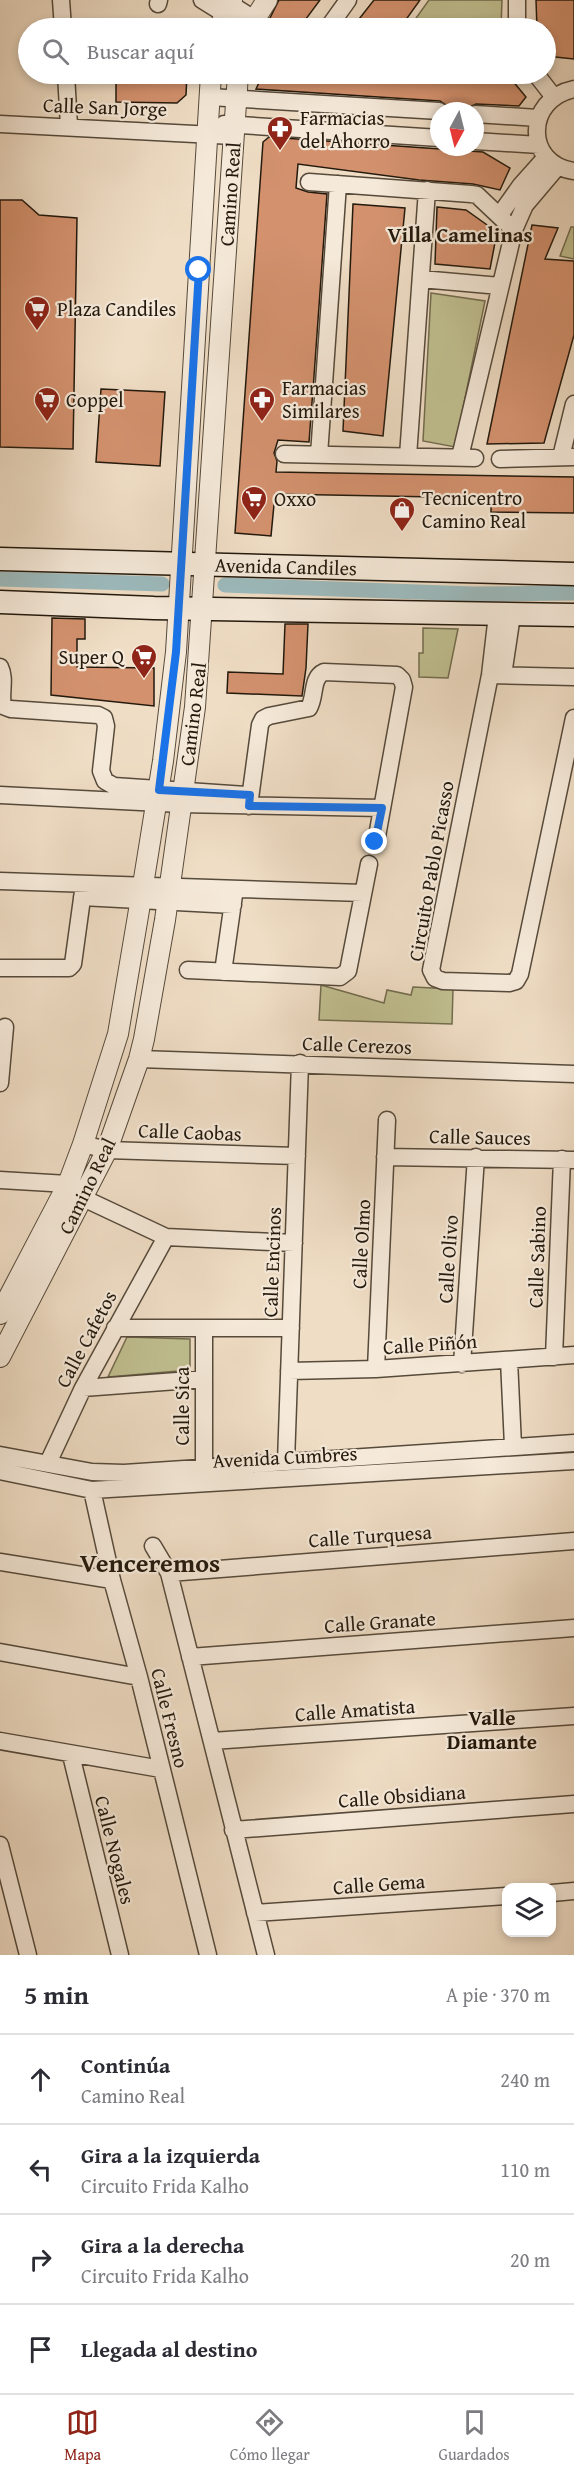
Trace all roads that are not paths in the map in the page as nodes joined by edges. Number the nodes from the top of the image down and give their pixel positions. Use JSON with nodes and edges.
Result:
{"nodes":[{"id":1,"x":61,"y":0,"type":"edge"},
{"id":2,"x":202,"y":0,"type":"edge"},
{"id":3,"x":267,"y":0,"type":"edge"},
{"id":4,"x":348,"y":0,"type":"edge"},
{"id":5,"x":517,"y":0,"type":"edge"},
{"id":6,"x":226,"y":9,"type":"edge"},
{"id":7,"x":62,"y":18,"type":"edge"},
{"id":8,"x":240,"y":18,"type":"edge"},
{"id":9,"x":255,"y":18,"type":"edge"},
{"id":10,"x":335,"y":18,"type":"edge"},
{"id":11,"x":517,"y":18,"type":"edge"},
{"id":12,"x":67,"y":84,"type":"edge"},
{"id":13,"x":211,"y":84,"type":"edge"},
{"id":14,"x":237,"y":84,"type":"edge"},
{"id":15,"x":544,"y":84,"type":"edge"},
{"id":16,"x":574,"y":89,"type":"edge"},
{"id":17,"x":553,"y":96,"type":"junction"},
{"id":18,"x":210,"y":97,"type":"junction"},
{"id":19,"x":236,"y":99,"type":"junction"},
{"id":20,"x":430,"y":110,"type":"edge"},
{"id":21,"x":484,"y":115,"type":"edge"},
{"id":22,"x":538,"y":118,"type":"junction"},
{"id":23,"x":0,"y":124,"type":"edge"},
{"id":24,"x":69,"y":126,"type":"junction"},
{"id":25,"x":208,"y":128,"type":"junction"},
{"id":26,"x":234,"y":130,"type":"junction"},
{"id":27,"x":430,"y":138,"type":"edge"},
{"id":28,"x":484,"y":143,"type":"edge"},
{"id":29,"x":548,"y":156,"type":"junction"},
{"id":30,"x":574,"y":171,"type":"edge"},
{"id":31,"x":309,"y":182,"type":"dead end"},
{"id":32,"x":338,"y":184,"type":"junction"},
{"id":33,"x":427,"y":190,"type":"junction"},
{"id":34,"x":499,"y":216,"type":"junction"},
{"id":35,"x":514,"y":230,"type":"junction"},
{"id":36,"x":421,"y":279,"type":"junction"},
{"id":37,"x":500,"y":286,"type":"junction"},
{"id":38,"x":574,"y":404,"type":"edge"},
{"id":39,"x":284,"y":454,"type":"dead end"},
{"id":40,"x":319,"y":454,"type":"junction"},
{"id":41,"x":408,"y":456,"type":"junction"},
{"id":42,"x":567,"y":457,"type":"edge"},
{"id":43,"x":500,"y":459,"type":"dead end"},
{"id":44,"x":0,"y":559,"type":"edge"},
{"id":45,"x":181,"y":564,"type":"junction"},
{"id":46,"x":205,"y":565,"type":"junction"},
{"id":47,"x":574,"y":574,"type":"edge"},
{"id":48,"x":0,"y":602,"type":"edge"},
{"id":49,"x":178,"y":608,"type":"junction"},
{"id":50,"x":202,"y":608,"type":"junction"},
{"id":51,"x":504,"y":615,"type":"junction"},
{"id":52,"x":574,"y":615,"type":"edge"},
{"id":53,"x":0,"y":667,"type":"edge"},
{"id":54,"x":496,"y":675,"type":"junction"},
{"id":55,"x":574,"y":677,"type":"edge"},
{"id":56,"x":574,"y":718,"type":"edge"},
{"id":57,"x":0,"y":795,"type":"edge"},
{"id":58,"x":158,"y":796,"type":"junction"},
{"id":59,"x":182,"y":797,"type":"junction"},
{"id":60,"x":250,"y":801,"type":"junction"},
{"id":61,"x":382,"y":808,"type":"junction"},
{"id":62,"x":375,"y":842,"type":"dead end"},
{"id":63,"x":369,"y":864,"type":"dead end"},
{"id":64,"x":0,"y":881,"type":"edge"},
{"id":65,"x":83,"y":890,"type":"junction"},
{"id":66,"x":142,"y":893,"type":"junction"},
{"id":67,"x":363,"y":893,"type":"junction"},
{"id":68,"x":168,"y":894,"type":"junction"},
{"id":69,"x":234,"y":897,"type":"junction"},
{"id":70,"x":0,"y":968,"type":"edge"},
{"id":71,"x":188,"y":970,"type":"dead end"},
{"id":72,"x":223,"y":972,"type":"junction"},
{"id":73,"x":5,"y":1027,"type":"dead end"},
{"id":74,"x":1,"y":1059,"type":"edge"},
{"id":75,"x":139,"y":1059,"type":"junction"},
{"id":76,"x":300,"y":1064,"type":"junction"},
{"id":77,"x":574,"y":1074,"type":"edge"},
{"id":78,"x":0,"y":1083,"type":"edge"},
{"id":79,"x":387,"y":1120,"type":"dead end"},
{"id":80,"x":83,"y":1144,"type":"junction"},
{"id":81,"x":107,"y":1150,"type":"junction"},
{"id":82,"x":297,"y":1156,"type":"junction"},
{"id":83,"x":386,"y":1157,"type":"junction"},
{"id":84,"x":476,"y":1157,"type":"junction"},
{"id":85,"x":568,"y":1160,"type":"edge"},
{"id":86,"x":0,"y":1180,"type":"edge"},
{"id":87,"x":68,"y":1184,"type":"junction"},
{"id":88,"x":83,"y":1198,"type":"junction"},
{"id":89,"x":166,"y":1237,"type":"junction"},
{"id":90,"x":294,"y":1243,"type":"junction"},
{"id":91,"x":0,"y":1314,"type":"edge"},
{"id":92,"x":115,"y":1328,"type":"junction"},
{"id":93,"x":291,"y":1328,"type":"junction"},
{"id":94,"x":204,"y":1329,"type":"junction"},
{"id":95,"x":574,"y":1355,"type":"edge"},
{"id":96,"x":0,"y":1357,"type":"edge"},
{"id":97,"x":554,"y":1357,"type":"junction"},
{"id":98,"x":509,"y":1360,"type":"junction"},
{"id":99,"x":462,"y":1364,"type":"junction"},
{"id":100,"x":376,"y":1369,"type":"junction"},
{"id":101,"x":289,"y":1371,"type":"junction"},
{"id":102,"x":204,"y":1379,"type":"junction"},
{"id":103,"x":83,"y":1388,"type":"junction"},
{"id":104,"x":574,"y":1443,"type":"edge"},
{"id":105,"x":513,"y":1446,"type":"junction"},
{"id":106,"x":0,"y":1455,"type":"edge"},
{"id":107,"x":574,"y":1461,"type":"edge"},
{"id":108,"x":286,"y":1462,"type":"junction"},
{"id":109,"x":48,"y":1463,"type":"junction"},
{"id":110,"x":0,"y":1471,"type":"edge"},
{"id":111,"x":204,"y":1475,"type":"junction"},
{"id":112,"x":92,"y":1490,"type":"junction"},
{"id":113,"x":574,"y":1541,"type":"edge"},
{"id":114,"x":153,"y":1546,"type":"dead end"},
{"id":115,"x":0,"y":1562,"type":"edge"},
{"id":116,"x":169,"y":1573,"type":"junction"},
{"id":117,"x":112,"y":1580,"type":"junction"},
{"id":118,"x":574,"y":1628,"type":"edge"},
{"id":119,"x":0,"y":1652,"type":"edge"},
{"id":120,"x":190,"y":1657,"type":"junction"},
{"id":121,"x":139,"y":1677,"type":"junction"},
{"id":122,"x":574,"y":1716,"type":"edge"},
{"id":123,"x":212,"y":1741,"type":"junction"},
{"id":124,"x":0,"y":1742,"type":"edge"},
{"id":125,"x":70,"y":1755,"type":"junction"},
{"id":126,"x":161,"y":1769,"type":"junction"},
{"id":127,"x":574,"y":1804,"type":"edge"},
{"id":128,"x":233,"y":1830,"type":"junction"},
{"id":129,"x":0,"y":1845,"type":"edge"},
{"id":130,"x":574,"y":1892,"type":"edge"},
{"id":131,"x":556,"y":1893,"type":"edge"},
{"id":132,"x":502,"y":1896,"type":"edge"},
{"id":133,"x":255,"y":1913,"type":"junction"},
{"id":134,"x":28,"y":1955,"type":"edge"},
{"id":135,"x":120,"y":1955,"type":"edge"},
{"id":136,"x":208,"y":1955,"type":"edge"},
{"id":137,"x":266,"y":1955,"type":"edge"}],
"edges":[{"from":1,"to":7,"type":"street"},
{"from":2,"to":6,"type":"street"},
{"from":3,"to":9,"type":"street"},
{"from":4,"to":10,"type":"street"},
{"from":5,"to":11,"type":"street"},
{"from":6,"to":8,"type":"street"},
{"from":12,"to":24,"type":"street"},
{"from":13,"to":18,"type":"street","name":"Camino Real"},
{"from":14,"to":19,"type":"street","name":"Camino Real"},
{"from":15,"to":17,"type":"street"},
{"from":16,"to":17,"type":"street"},
{"from":17,"to":22,"type":"street"},
{"from":18,"to":19,"type":"street"},
{"from":18,"to":25,"type":"street","name":"Camino Real"},
{"from":19,"to":20,"type":"street"},
{"from":19,"to":26,"type":"street","name":"Camino Real"},
{"from":21,"to":22,"type":"street"},
{"from":22,"to":29,"type":"street"},
{"from":23,"to":24,"type":"street","name":"Calle San Jorge"},
{"from":24,"to":25,"type":"street","name":"Calle San Jorge"},
{"from":25,"to":26,"type":"street","name":"Calle San Jorge"},
{"from":25,"to":45,"type":"street","name":"Camino Real"},
{"from":26,"to":27,"type":"street","name":"Calle San Jorge"},
{"from":26,"to":46,"type":"street","name":"Camino Real"},
{"from":28,"to":29,"type":"street"},
{"from":29,"to":30,"type":"street"},
{"from":29,"to":34,"type":"street"},
{"from":29,"to":35,"type":"street"},
{"from":31,"to":32,"type":"street"},
{"from":32,"to":33,"type":"street"},
{"from":32,"to":40,"type":"street"},
{"from":33,"to":34,"type":"street"},
{"from":33,"to":36,"type":"street"},
{"from":34,"to":35,"type":"street"},
{"from":35,"to":37,"type":"street"},
{"from":36,"to":37,"type":"street"},
{"from":36,"to":41,"type":"street"},
{"from":37,"to":41,"type":"street"},
{"from":38,"to":42,"type":"street"},
{"from":39,"to":40,"type":"street"},
{"from":40,"to":41,"type":"street"},
{"from":42,"to":43,"type":"street"},
{"from":44,"to":45,"type":"main road","name":"Avenida Candiles"},
{"from":45,"to":46,"type":"main road","name":"Avenida Candiles"},
{"from":45,"to":49,"type":"street","name":"Camino Real"},
{"from":46,"to":47,"type":"main road","name":"Avenida Candiles"},
{"from":46,"to":50,"type":"street","name":"Camino Real"},
{"from":48,"to":49,"type":"main road"},
{"from":49,"to":50,"type":"main road"},
{"from":49,"to":58,"type":"street","name":"Camino Real"},
{"from":50,"to":51,"type":"main road"},
{"from":50,"to":59,"type":"street","name":"Camino Real"},
{"from":51,"to":52,"type":"main road"},
{"from":51,"to":54,"type":"street","name":"Circuito Pablo Picasso"},
{"from":53,"to":58,"type":"street"},
{"from":54,"to":55,"type":"street"},
{"from":54,"to":56,"type":"street","name":"Circuito Pablo Picasso"},
{"from":57,"to":58,"type":"street"},
{"from":58,"to":59,"type":"street"},
{"from":58,"to":66,"type":"street","name":"Camino Real"},
{"from":59,"to":60,"type":"street"},
{"from":59,"to":68,"type":"street","name":"Camino Real"},
{"from":60,"to":61,"type":"street"},
{"from":60,"to":61,"type":"street"},
{"from":61,"to":62,"type":"street"},
{"from":63,"to":67,"type":"street"},
{"from":64,"to":65,"type":"street"},
{"from":65,"to":66,"type":"street"},
{"from":65,"to":70,"type":"street"},
{"from":66,"to":68,"type":"street"},
{"from":66,"to":80,"type":"street","name":"Camino Real"},
{"from":67,"to":69,"type":"street"},
{"from":67,"to":72,"type":"street"},
{"from":68,"to":69,"type":"street"},
{"from":68,"to":75,"type":"street","name":"Camino Real"},
{"from":69,"to":72,"type":"street"},
{"from":71,"to":72,"type":"street"},
{"from":73,"to":74,"type":"street"},
{"from":74,"to":78,"type":"street"},
{"from":75,"to":76,"type":"street","name":"Calle Cerezos"},
{"from":75,"to":81,"type":"street","name":"Camino Real"},
{"from":76,"to":77,"type":"street","name":"Calle Cerezos"},
{"from":76,"to":82,"type":"street","name":"Calle Encinos"},
{"from":79,"to":83,"type":"street","name":"Calle Olmo"},
{"from":80,"to":81,"type":"street","name":"Calle Caobas"},
{"from":80,"to":87,"type":"street","name":"Camino Real"},
{"from":81,"to":82,"type":"street","name":"Calle Caobas"},
{"from":81,"to":88,"type":"street","name":"Camino Real"},
{"from":82,"to":90,"type":"street","name":"Calle Encinos"},
{"from":83,"to":84,"type":"street","name":"Calle Sauces"},
{"from":83,"to":100,"type":"street","name":"Calle Olmo"},
{"from":84,"to":85,"type":"street","name":"Calle Sauces"},
{"from":84,"to":99,"type":"street","name":"Calle Olivo"},
{"from":85,"to":97,"type":"street","name":"Calle Sabino"},
{"from":86,"to":87,"type":"street"},
{"from":87,"to":91,"type":"street","name":"Camino Real"},
{"from":88,"to":89,"type":"street"},
{"from":88,"to":96,"type":"street","name":"Camino Real"},
{"from":89,"to":90,"type":"street"},
{"from":89,"to":92,"type":"street","name":"Calle Cafetos"},
{"from":90,"to":93,"type":"street","name":"Calle Encinos"},
{"from":92,"to":94,"type":"street"},
{"from":92,"to":103,"type":"street","name":"Calle Cafetos"},
{"from":93,"to":94,"type":"street"},
{"from":93,"to":101,"type":"street","name":"Calle Encinos"},
{"from":94,"to":102,"type":"street","name":"Calle Sica"},
{"from":95,"to":97,"type":"street","name":"Calle Piñón"},
{"from":97,"to":98,"type":"street","name":"Calle Piñón"},
{"from":98,"to":99,"type":"street","name":"Calle Piñón"},
{"from":98,"to":105,"type":"street"},
{"from":99,"to":100,"type":"street","name":"Calle Piñón"},
{"from":100,"to":101,"type":"street","name":"Calle Piñón"},
{"from":101,"to":108,"type":"street","name":"Calle Encinos"},
{"from":102,"to":103,"type":"street"},
{"from":102,"to":111,"type":"street","name":"Calle Sica"},
{"from":103,"to":109,"type":"street","name":"Calle Cafetos"},
{"from":104,"to":105,"type":"street","name":"Avenida Cumbres"},
{"from":105,"to":108,"type":"street","name":"Avenida Cumbres"},
{"from":106,"to":109,"type":"street","name":"Avenida Cumbres"},
{"from":107,"to":111,"type":"street","name":"Avenida Cumbres"},
{"from":108,"to":111,"type":"street","name":"Avenida Cumbres"},
{"from":109,"to":111,"type":"street","name":"Avenida Cumbres"},
{"from":110,"to":112,"type":"street","name":"Avenida Cumbres"},
{"from":111,"to":112,"type":"street","name":"Avenida Cumbres"},
{"from":112,"to":117,"type":"street","name":"Calle Fresno"},
{"from":113,"to":116,"type":"street","name":"Calle Turquesa"},
{"from":114,"to":116,"type":"street","name":"Calle Fresno"},
{"from":115,"to":117,"type":"street"},
{"from":116,"to":120,"type":"street","name":"Calle Fresno"},
{"from":117,"to":121,"type":"street","name":"Calle Fresno"},
{"from":118,"to":120,"type":"street","name":"Calle Granate"},
{"from":119,"to":121,"type":"street"},
{"from":120,"to":123,"type":"street","name":"Calle Fresno"},
{"from":121,"to":126,"type":"street","name":"Calle Fresno"},
{"from":122,"to":123,"type":"street","name":"Calle Amatista"},
{"from":123,"to":128,"type":"street","name":"Calle Fresno"},
{"from":124,"to":125,"type":"street"},
{"from":125,"to":126,"type":"street"},
{"from":125,"to":135,"type":"street","name":"Calle Nogales"},
{"from":126,"to":136,"type":"street","name":"Calle Fresno"},
{"from":127,"to":128,"type":"street","name":"Calle Obsidiana"},
{"from":128,"to":133,"type":"street","name":"Calle Fresno"},
{"from":129,"to":134,"type":"street"},
{"from":130,"to":131,"type":"street"},
{"from":132,"to":133,"type":"street","name":"Calle Gema"},
{"from":133,"to":137,"type":"street","name":"Calle Fresno"}]}
